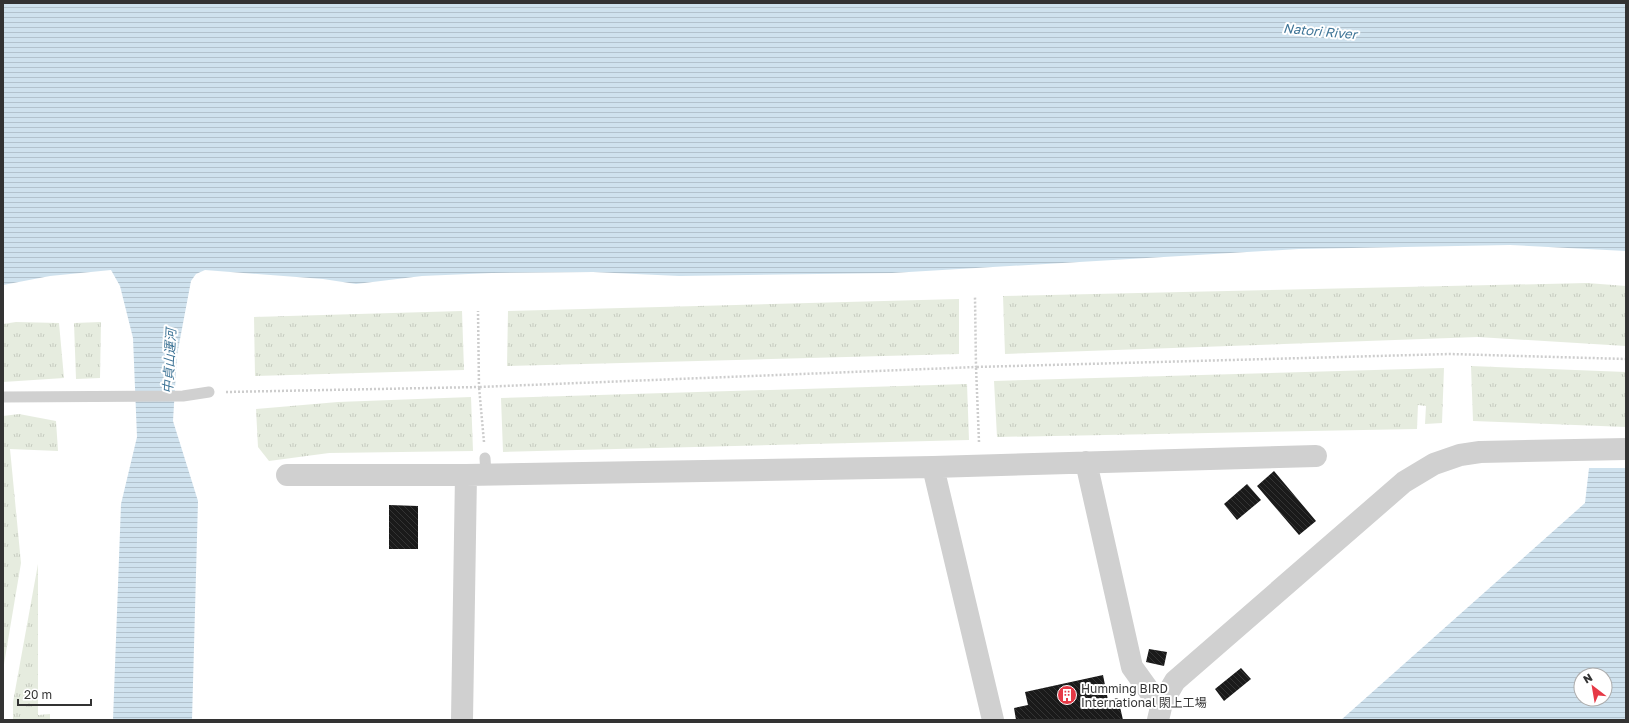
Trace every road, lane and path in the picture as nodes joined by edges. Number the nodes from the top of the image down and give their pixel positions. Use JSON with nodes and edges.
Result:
{"nodes":[{"id":1,"x":975,"y":298,"type":"dead end"},
{"id":2,"x":478,"y":311,"type":"dead end"},
{"id":3,"x":1626,"y":359,"type":"edge"},
{"id":4,"x":976,"y":367,"type":"junction"},
{"id":5,"x":479,"y":387,"type":"junction"},
{"id":6,"x":209,"y":392,"type":"joint"},
{"id":7,"x":3,"y":397,"type":"edge"},
{"id":8,"x":979,"y":438,"type":"dead end"},
{"id":9,"x":1626,"y":449,"type":"edge"},
{"id":10,"x":1316,"y":456,"type":"dead end"},
{"id":11,"x":1086,"y":462,"type":"junction"},
{"id":12,"x":933,"y":467,"type":"junction"},
{"id":13,"x":479,"y":470,"type":"junction"},
{"id":14,"x":287,"y":475,"type":"dead end"},
{"id":15,"x":1160,"y":711,"type":"edge"},
{"id":16,"x":462,"y":720,"type":"edge"},
{"id":17,"x":993,"y":720,"type":"edge"}],
"edges":[{"from":1,"to":4,"type":"path"},
{"from":2,"to":5,"type":"path"},
{"from":3,"to":4,"type":"path"},
{"from":4,"to":5,"type":"path"},
{"from":4,"to":8,"type":"path"},
{"from":5,"to":6,"type":"path"},
{"from":5,"to":13,"type":"path"},
{"from":6,"to":7,"type":"lane"},
{"from":9,"to":15,"type":"street"},
{"from":10,"to":11,"type":"street"},
{"from":11,"to":12,"type":"street"},
{"from":11,"to":15,"type":"street"},
{"from":12,"to":13,"type":"street"},
{"from":12,"to":17,"type":"street"},
{"from":13,"to":14,"type":"street"},
{"from":13,"to":16,"type":"street"}]}
